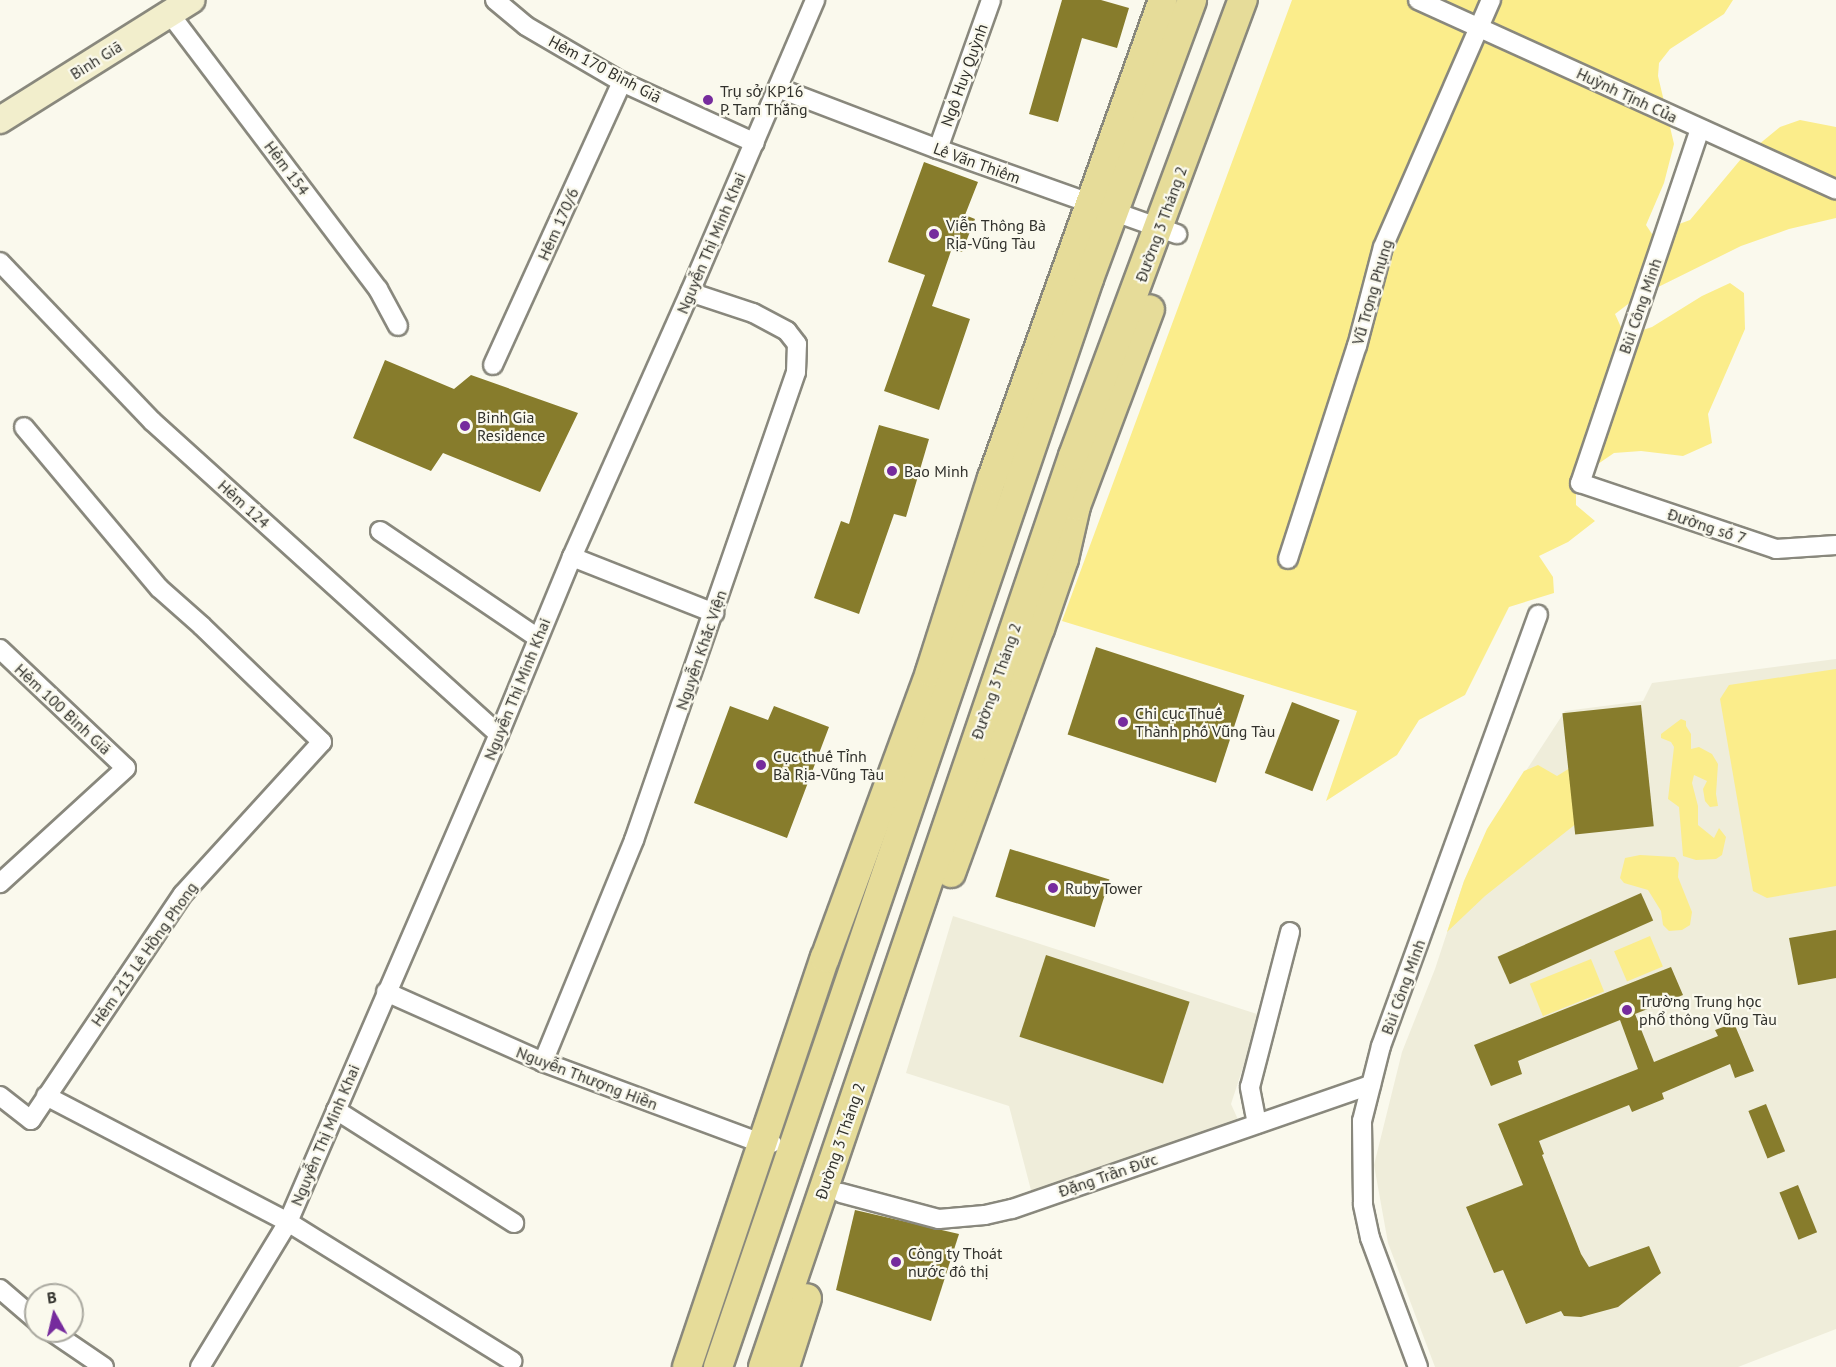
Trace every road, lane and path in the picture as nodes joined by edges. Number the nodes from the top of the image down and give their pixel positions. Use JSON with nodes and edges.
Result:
{"nodes":[{"id":1,"x":495,"y":0,"type":"edge"},
{"id":2,"x":815,"y":0,"type":"edge"},
{"id":3,"x":991,"y":0,"type":"edge"},
{"id":4,"x":1163,"y":0,"type":"edge"},
{"id":5,"x":1192,"y":0,"type":"edge"},
{"id":6,"x":1243,"y":0,"type":"edge"},
{"id":7,"x":1262,"y":0,"type":"edge"},
{"id":8,"x":1418,"y":0,"type":"edge"},
{"id":9,"x":1491,"y":0,"type":"edge"},
{"id":10,"x":181,"y":7,"type":"edge"},
{"id":11,"x":1480,"y":27,"type":"junction"},
{"id":12,"x":622,"y":82,"type":"junction"},
{"id":13,"x":778,"y":88,"type":"junction"},
{"id":14,"x":0,"y":120,"type":"edge"},
{"id":15,"x":1700,"y":129,"type":"junction"},
{"id":16,"x":755,"y":143,"type":"junction"},
{"id":17,"x":938,"y":149,"type":"junction"},
{"id":18,"x":1836,"y":190,"type":"edge"},
{"id":19,"x":1102,"y":208,"type":"junction"},
{"id":20,"x":1168,"y":231,"type":"junction"},
{"id":21,"x":0,"y":262,"type":"edge"},
{"id":22,"x":690,"y":292,"type":"junction"},
{"id":23,"x":398,"y":326,"type":"dead end"},
{"id":24,"x":493,"y":365,"type":"dead end"},
{"id":25,"x":24,"y":427,"type":"dead end"},
{"id":26,"x":1580,"y":483,"type":"joint"},
{"id":27,"x":380,"y":531,"type":"dead end"},
{"id":28,"x":1836,"y":545,"type":"edge"},
{"id":29,"x":572,"y":557,"type":"junction"},
{"id":30,"x":1288,"y":559,"type":"dead end"},
{"id":31,"x":714,"y":613,"type":"junction"},
{"id":32,"x":1538,"y":615,"type":"dead end"},
{"id":33,"x":538,"y":638,"type":"junction"},
{"id":34,"x":0,"y":649,"type":"edge"},
{"id":35,"x":499,"y":734,"type":"junction"},
{"id":36,"x":0,"y":883,"type":"edge"},
{"id":37,"x":1290,"y":932,"type":"dead end"},
{"id":38,"x":386,"y":992,"type":"junction"},
{"id":39,"x":543,"y":1062,"type":"junction"},
{"id":40,"x":1371,"y":1085,"type":"junction"},
{"id":41,"x":0,"y":1096,"type":"edge"},
{"id":42,"x":46,"y":1096,"type":"junction"},
{"id":43,"x":336,"y":1110,"type":"junction"},
{"id":44,"x":1257,"y":1124,"type":"junction"},
{"id":45,"x":761,"y":1143,"type":"junction"},
{"id":46,"x":794,"y":1144,"type":"junction"},
{"id":47,"x":843,"y":1158,"type":"junction"},
{"id":48,"x":841,"y":1193,"type":"junction"},
{"id":49,"x":288,"y":1222,"type":"junction"},
{"id":50,"x":514,"y":1224,"type":"dead end"},
{"id":51,"x":0,"y":1290,"type":"edge"},
{"id":52,"x":24,"y":1310,"type":"edge"},
{"id":53,"x":69,"y":1343,"type":"edge"},
{"id":54,"x":512,"y":1361,"type":"dead end"},
{"id":55,"x":104,"y":1367,"type":"edge"},
{"id":56,"x":200,"y":1367,"type":"edge"},
{"id":57,"x":687,"y":1367,"type":"edge"},
{"id":58,"x":718,"y":1367,"type":"edge"},
{"id":59,"x":764,"y":1367,"type":"edge"},
{"id":60,"x":785,"y":1367,"type":"edge"},
{"id":61,"x":1418,"y":1367,"type":"edge"}],
"edges":[{"from":1,"to":12,"type":"street","name":"Hẻm 170 Bình Giã"},
{"from":2,"to":13,"type":"street","name":"Nguyễn Thị Minh Khai"},
{"from":3,"to":17,"type":"street","name":"Ngô Huy Quỳnh"},
{"from":4,"to":19,"type":"main road"},
{"from":5,"to":19,"type":"main road"},
{"from":6,"to":20,"type":"main road","name":"Đường 3 Tháng 2"},
{"from":7,"to":20,"type":"main road","name":"Đường 3 Tháng 2"},
{"from":8,"to":11,"type":"street","name":"Huỳnh Tịnh Của"},
{"from":9,"to":11,"type":"street","name":"Vũ Trọng Phụng"},
{"from":10,"to":14,"type":"street","name":"Bình Giã"},
{"from":10,"to":23,"type":"street","name":"Hẻm 154"},
{"from":11,"to":15,"type":"street","name":"Huỳnh Tịnh Của"},
{"from":11,"to":30,"type":"street","name":"Vũ Trọng Phụng"},
{"from":12,"to":16,"type":"street","name":"Hẻm 170 Bình Giã"},
{"from":12,"to":24,"type":"street","name":"Hẻm 170/6"},
{"from":13,"to":16,"type":"street","name":"Nguyễn Thị Minh Khai"},
{"from":13,"to":17,"type":"street","name":"Lê Văn Thiêm"},
{"from":15,"to":18,"type":"street","name":"Huỳnh Tịnh Của"},
{"from":15,"to":26,"type":"street","name":"Bùi Công Minh"},
{"from":16,"to":22,"type":"street","name":"Nguyễn Thị Minh Khai"},
{"from":17,"to":19,"type":"street","name":"Lê Văn Thiêm"},
{"from":19,"to":20,"type":"street","name":"Lê Văn Thiêm"},
{"from":19,"to":45,"type":"main road"},
{"from":19,"to":46,"type":"main road"},
{"from":20,"to":47,"type":"main road","name":"Đường 3 Tháng 2"},
{"from":21,"to":35,"type":"street","name":"Hẻm 124"},
{"from":22,"to":29,"type":"street","name":"Nguyễn Thị Minh Khai"},
{"from":22,"to":31,"type":"street","name":"Nguyễn Khắc Viện"},
{"from":25,"to":42,"type":"street","name":"Hẻm 213 Lê Hồng Phong"},
{"from":26,"to":28,"type":"street","name":"Đường số 7"},
{"from":27,"to":33,"type":"street"},
{"from":29,"to":31,"type":"street"},
{"from":29,"to":33,"type":"street","name":"Nguyễn Thị Minh Khai"},
{"from":31,"to":39,"type":"street","name":"Nguyễn Khắc Viện"},
{"from":32,"to":40,"type":"street","name":"Bùi Công Minh"},
{"from":33,"to":35,"type":"street","name":"Nguyễn Thị Minh Khai"},
{"from":34,"to":36,"type":"street","name":"Hẻm 100 Bình Giã"},
{"from":35,"to":38,"type":"street","name":"Nguyễn Thị Minh Khai"},
{"from":37,"to":44,"type":"street"},
{"from":38,"to":39,"type":"street","name":"Nguyễn Thượng Hiền"},
{"from":38,"to":43,"type":"street","name":"Nguyễn Thị Minh Khai"},
{"from":39,"to":45,"type":"street","name":"Nguyễn Thượng Hiền"},
{"from":40,"to":44,"type":"street","name":"Đặng Trần Đức"},
{"from":40,"to":61,"type":"street","name":"Bùi Công Minh"},
{"from":41,"to":42,"type":"street","name":"Hẻm 213 Lê Hồng Phong"},
{"from":42,"to":49,"type":"street"},
{"from":43,"to":49,"type":"street","name":"Nguyễn Thị Minh Khai"},
{"from":43,"to":50,"type":"street"},
{"from":44,"to":48,"type":"street","name":"Đặng Trần Đức"},
{"from":45,"to":46,"type":"street","name":"Nguyễn Thượng Hiền"},
{"from":45,"to":57,"type":"main road"},
{"from":46,"to":58,"type":"main road"},
{"from":47,"to":48,"type":"main road","name":"Đường 3 Tháng 2"},
{"from":47,"to":59,"type":"main road","name":"Đường 3 Tháng 2"},
{"from":48,"to":60,"type":"main road","name":"Đường 3 Tháng 2"},
{"from":49,"to":54,"type":"street"},
{"from":49,"to":56,"type":"street","name":"Nguyễn Thị Minh Khai"},
{"from":51,"to":52,"type":"street"},
{"from":53,"to":55,"type":"street"}]}
